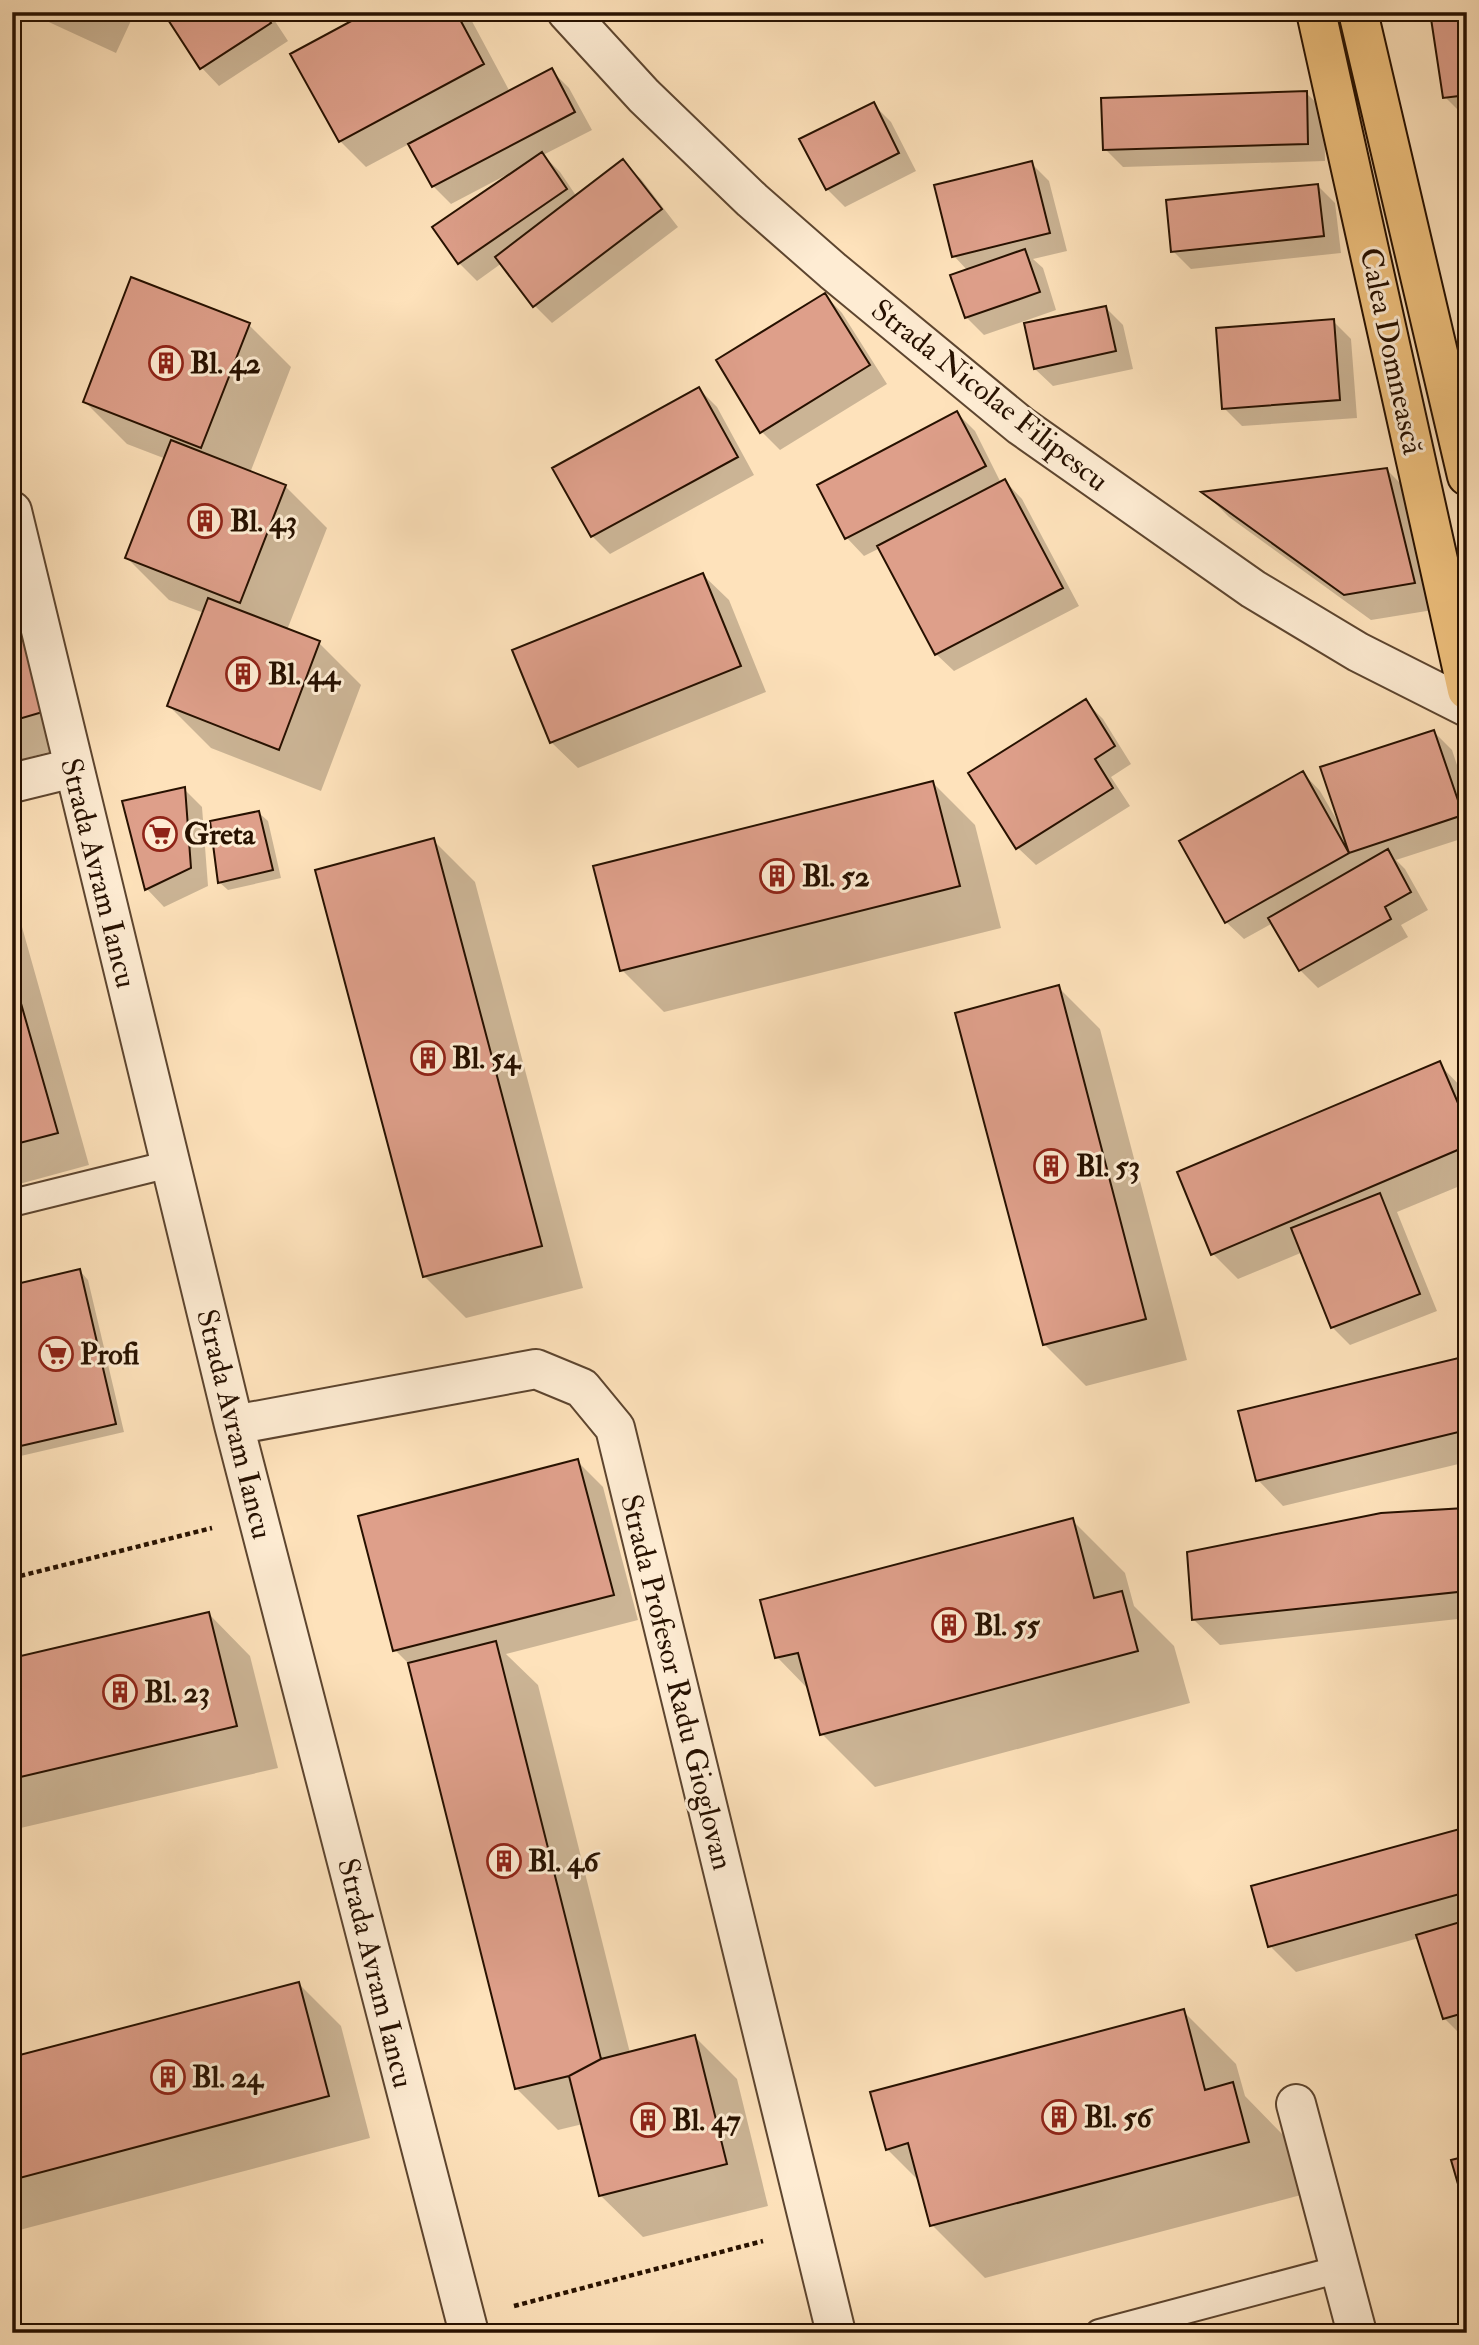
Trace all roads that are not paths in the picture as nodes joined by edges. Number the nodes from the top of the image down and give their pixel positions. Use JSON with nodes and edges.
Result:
{"nodes":[{"id":1,"x":567,"y":12,"type":"edge"},
{"id":2,"x":1316,"y":12,"type":"edge"},
{"id":3,"x":1358,"y":12,"type":"edge"},
{"id":4,"x":1467,"y":476,"type":"edge"},
{"id":5,"x":12,"y":511,"type":"edge"},
{"id":6,"x":1467,"y":690,"type":"edge"},
{"id":7,"x":1467,"y":707,"type":"edge"},
{"id":8,"x":73,"y":768,"type":"junction"},
{"id":9,"x":12,"y":783,"type":"edge"},
{"id":10,"x":170,"y":1164,"type":"junction"},
{"id":11,"x":12,"y":1203,"type":"edge"},
{"id":12,"x":234,"y":1425,"type":"junction"},
{"id":13,"x":1296,"y":2104,"type":"dead end"},
{"id":14,"x":1340,"y":2269,"type":"junction"},
{"id":15,"x":467,"y":2325,"type":"edge"},
{"id":16,"x":836,"y":2333,"type":"edge"},
{"id":17,"x":1098,"y":2333,"type":"edge"},
{"id":18,"x":1357,"y":2333,"type":"edge"}],
"edges":[{"from":1,"to":7,"type":"street","name":"Strada Nicolae Filipescu"},
{"from":2,"to":6,"type":"main road","name":"Calea Domnească"},
{"from":3,"to":4,"type":"main road","name":"Calea Domnească"},
{"from":5,"to":8,"type":"street","name":"Strada Avram Iancu"},
{"from":8,"to":9,"type":"street"},
{"from":8,"to":10,"type":"street","name":"Strada Avram Iancu"},
{"from":10,"to":11,"type":"lane"},
{"from":10,"to":12,"type":"street","name":"Strada Avram Iancu"},
{"from":12,"to":15,"type":"street","name":"Strada Avram Iancu"},
{"from":12,"to":16,"type":"street","name":"Strada Profesor Radu Gioglovan"},
{"from":13,"to":14,"type":"street"},
{"from":14,"to":17,"type":"lane"},
{"from":14,"to":18,"type":"street"}]}
